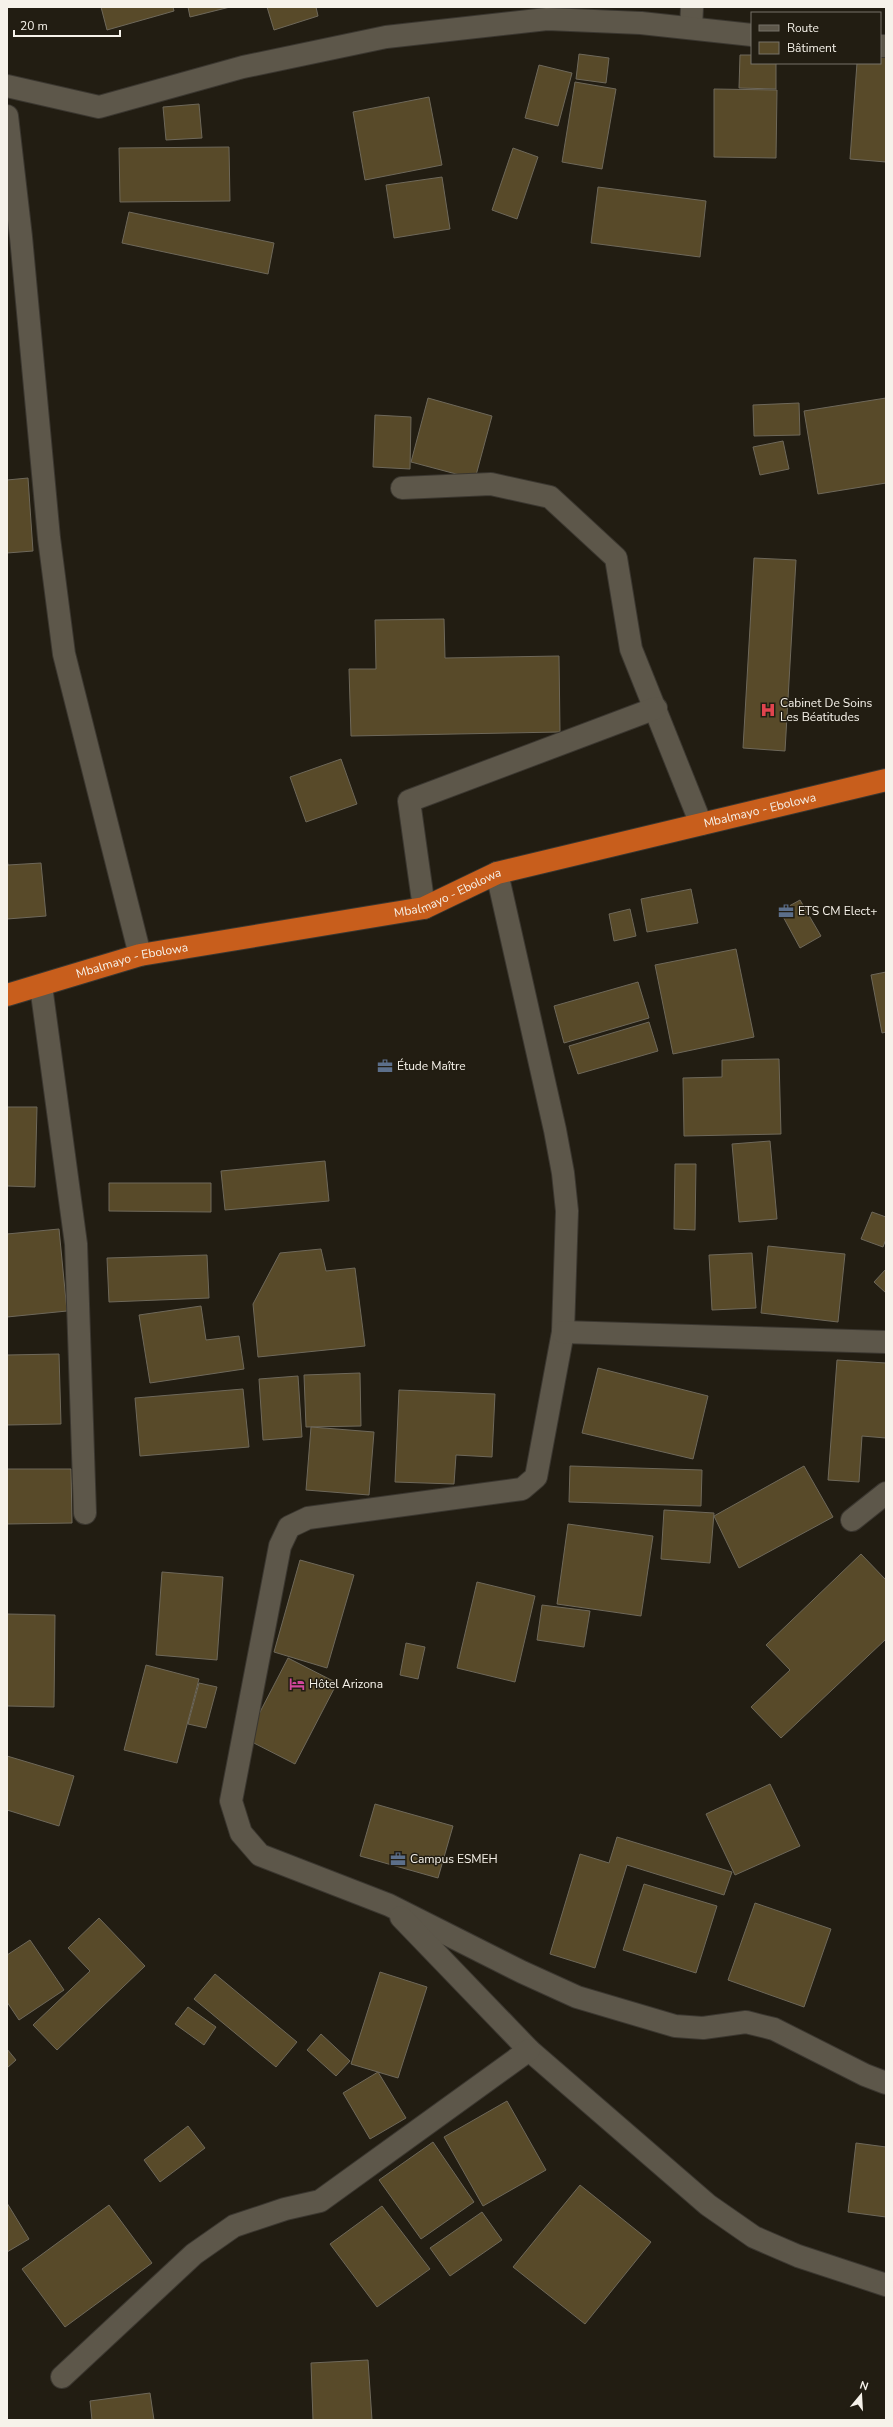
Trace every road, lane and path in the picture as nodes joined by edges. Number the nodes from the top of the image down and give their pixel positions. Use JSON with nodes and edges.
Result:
{"nodes":[{"id":1,"x":691,"y":17,"type":"edge"},
{"id":2,"x":751,"y":35,"type":"edge"},
{"id":3,"x":7,"y":86,"type":"edge"},
{"id":4,"x":7,"y":116,"type":"edge"},
{"id":5,"x":402,"y":488,"type":"dead end"},
{"id":6,"x":656,"y":708,"type":"junction"},
{"id":7,"x":886,"y":780,"type":"edge"},
{"id":8,"x":701,"y":824,"type":"junction"},
{"id":9,"x":497,"y":873,"type":"junction"},
{"id":10,"x":424,"y":908,"type":"junction"},
{"id":11,"x":140,"y":955,"type":"junction"},
{"id":12,"x":41,"y":986,"type":"junction"},
{"id":13,"x":7,"y":995,"type":"edge"},
{"id":14,"x":563,"y":1332,"type":"junction"},
{"id":15,"x":886,"y":1342,"type":"edge"},
{"id":16,"x":886,"y":1493,"type":"edge"},
{"id":17,"x":85,"y":1513,"type":"dead end"},
{"id":18,"x":852,"y":1520,"type":"dead end"},
{"id":19,"x":388,"y":1905,"type":"junction"},
{"id":20,"x":529,"y":2050,"type":"junction"},
{"id":21,"x":886,"y":2083,"type":"edge"},
{"id":22,"x":886,"y":2285,"type":"edge"},
{"id":23,"x":62,"y":2376,"type":"dead end"}],
"edges":[{"from":1,"to":2,"type":"street"},
{"from":1,"to":3,"type":"street"},
{"from":4,"to":11,"type":"street"},
{"from":5,"to":6,"type":"street"},
{"from":6,"to":8,"type":"street"},
{"from":6,"to":10,"type":"street"},
{"from":7,"to":8,"type":"highway","name":"Mbalmayo - Ebolowa"},
{"from":8,"to":9,"type":"highway","name":"Mbalmayo - Ebolowa"},
{"from":9,"to":10,"type":"highway","name":"Mbalmayo - Ebolowa"},
{"from":9,"to":14,"type":"street"},
{"from":10,"to":11,"type":"highway","name":"Mbalmayo - Ebolowa"},
{"from":11,"to":12,"type":"highway","name":"Mbalmayo - Ebolowa"},
{"from":12,"to":13,"type":"highway","name":"Mbalmayo - Ebolowa"},
{"from":12,"to":17,"type":"street"},
{"from":14,"to":15,"type":"street"},
{"from":14,"to":19,"type":"street"},
{"from":16,"to":18,"type":"street"},
{"from":19,"to":20,"type":"street"},
{"from":19,"to":21,"type":"street"},
{"from":20,"to":22,"type":"street"},
{"from":20,"to":23,"type":"street"}]}
